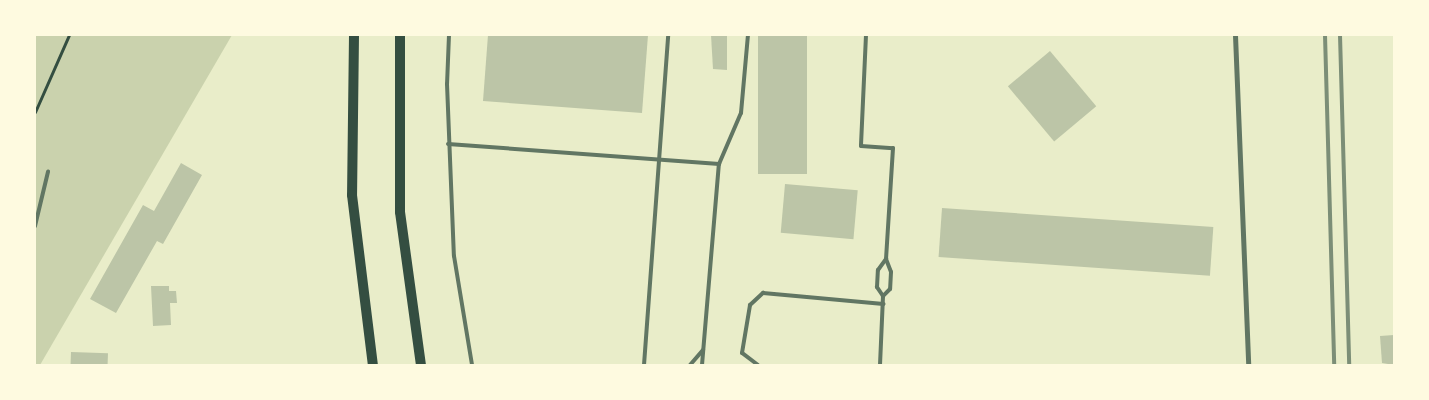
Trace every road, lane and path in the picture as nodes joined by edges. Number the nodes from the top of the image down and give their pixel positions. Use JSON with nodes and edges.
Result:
{"nodes":[{"id":1,"x":69,"y":35,"type":"edge"},
{"id":2,"x":354,"y":35,"type":"edge"},
{"id":3,"x":400,"y":35,"type":"edge"},
{"id":4,"x":449,"y":35,"type":"edge"},
{"id":5,"x":668,"y":35,"type":"edge"},
{"id":6,"x":748,"y":35,"type":"edge"},
{"id":7,"x":866,"y":35,"type":"edge"},
{"id":8,"x":1235,"y":35,"type":"edge"},
{"id":9,"x":35,"y":112,"type":"edge"},
{"id":10,"x":448,"y":144,"type":"junction"},
{"id":11,"x":659,"y":159,"type":"junction"},
{"id":12,"x":719,"y":164,"type":"junction"},
{"id":13,"x":48,"y":172,"type":"dead end"},
{"id":14,"x":35,"y":226,"type":"edge"},
{"id":15,"x":886,"y":259,"type":"junction"},
{"id":16,"x":883,"y":296,"type":"junction"},
{"id":17,"x":883,"y":304,"type":"junction"},
{"id":18,"x":704,"y":350,"type":"junction"},
{"id":19,"x":373,"y":365,"type":"edge"},
{"id":20,"x":421,"y":365,"type":"edge"},
{"id":21,"x":472,"y":365,"type":"edge"},
{"id":22,"x":644,"y":365,"type":"edge"},
{"id":23,"x":690,"y":365,"type":"edge"},
{"id":24,"x":702,"y":365,"type":"edge"},
{"id":25,"x":758,"y":365,"type":"edge"},
{"id":26,"x":880,"y":365,"type":"edge"},
{"id":27,"x":1248,"y":365,"type":"edge"}],
"edges":[{"from":1,"to":9,"type":"path"},
{"from":2,"to":19,"type":"main road"},
{"from":3,"to":20,"type":"main road"},
{"from":4,"to":10,"type":"lane"},
{"from":5,"to":11,"type":"lane"},
{"from":6,"to":12,"type":"lane"},
{"from":7,"to":15,"type":"lane"},
{"from":8,"to":27,"type":"street"},
{"from":10,"to":11,"type":"lane"},
{"from":10,"to":21,"type":"lane"},
{"from":11,"to":12,"type":"lane"},
{"from":11,"to":22,"type":"lane"},
{"from":12,"to":18,"type":"lane"},
{"from":13,"to":14,"type":"lane"},
{"from":15,"to":16,"type":"lane"},
{"from":15,"to":16,"type":"lane"},
{"from":16,"to":17,"type":"lane"},
{"from":17,"to":25,"type":"lane"},
{"from":17,"to":26,"type":"lane"},
{"from":18,"to":23,"type":"lane"},
{"from":18,"to":24,"type":"lane"}]}
